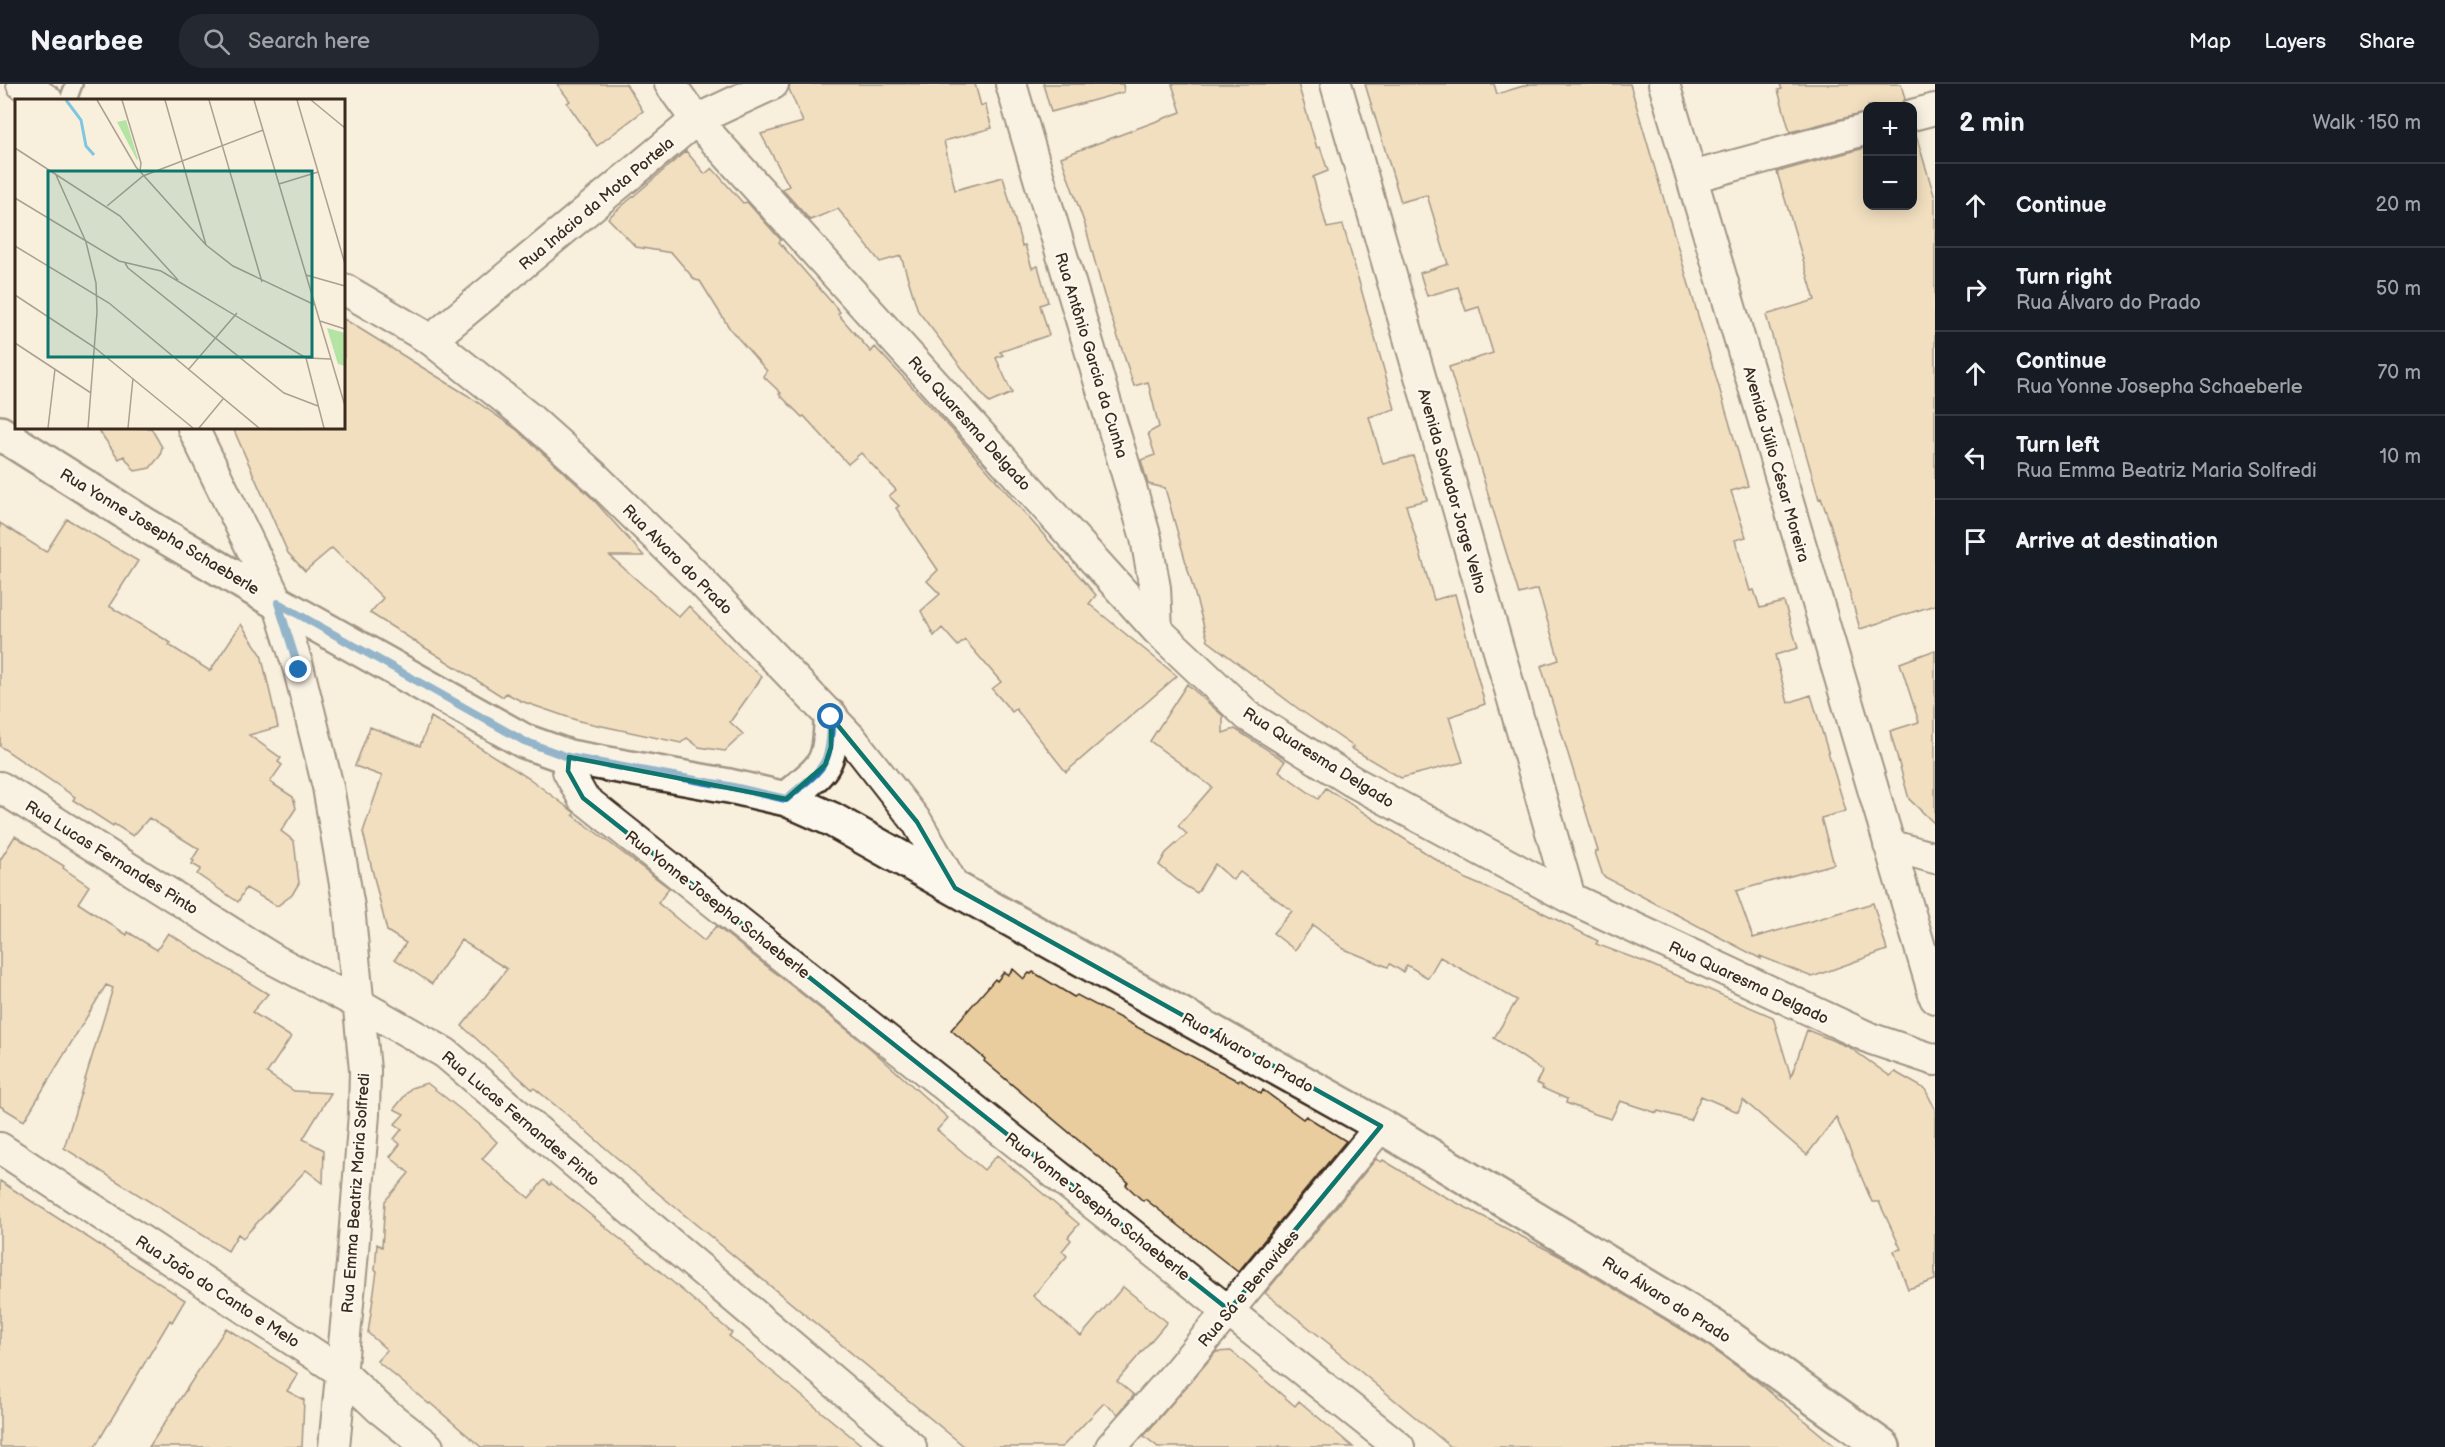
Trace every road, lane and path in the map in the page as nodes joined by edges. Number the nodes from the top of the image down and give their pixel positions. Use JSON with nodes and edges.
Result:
{"nodes":[{"id":1,"x":21,"y":84,"type":"edge"},
{"id":2,"x":74,"y":84,"type":"edge"},
{"id":3,"x":773,"y":84,"type":"edge"},
{"id":4,"x":1011,"y":84,"type":"edge"},
{"id":5,"x":1336,"y":84,"type":"edge"},
{"id":6,"x":1664,"y":84,"type":"edge"},
{"id":7,"x":672,"y":85,"type":"edge"},
{"id":8,"x":45,"y":99,"type":"edge"},
{"id":9,"x":68,"y":99,"type":"edge"},
{"id":10,"x":1935,"y":109,"type":"edge"},
{"id":11,"x":1917,"y":114,"type":"edge"},
{"id":12,"x":696,"y":120,"type":"junction"},
{"id":13,"x":1863,"y":130,"type":"edge"},
{"id":14,"x":1692,"y":177,"type":"junction"},
{"id":15,"x":345,"y":290,"type":"edge"},
{"id":16,"x":431,"y":340,"type":"junction"},
{"id":17,"x":193,"y":429,"type":"edge"},
{"id":18,"x":0,"y":433,"type":"edge"},
{"id":19,"x":278,"y":603,"type":"junction"},
{"id":20,"x":1157,"y":630,"type":"junction"},
{"id":21,"x":831,"y":717,"type":"junction"},
{"id":22,"x":568,"y":757,"type":"junction"},
{"id":23,"x":0,"y":786,"type":"edge"},
{"id":24,"x":786,"y":799,"type":"junction"},
{"id":25,"x":1888,"y":845,"type":"junction"},
{"id":26,"x":1935,"y":858,"type":"edge"},
{"id":27,"x":956,"y":888,"type":"junction"},
{"id":28,"x":1570,"y":898,"type":"junction"},
{"id":29,"x":1935,"y":998,"type":"edge"},
{"id":30,"x":359,"y":1004,"type":"junction"},
{"id":31,"x":1935,"y":1060,"type":"edge"},
{"id":32,"x":1381,"y":1126,"type":"junction"},
{"id":33,"x":0,"y":1148,"type":"edge"},
{"id":34,"x":1229,"y":1310,"type":"junction"},
{"id":35,"x":340,"y":1371,"type":"junction"},
{"id":36,"x":334,"y":1447,"type":"edge"},
{"id":37,"x":428,"y":1447,"type":"edge"},
{"id":38,"x":910,"y":1447,"type":"edge"},
{"id":39,"x":1111,"y":1447,"type":"edge"},
{"id":40,"x":1399,"y":1447,"type":"edge"},
{"id":41,"x":1883,"y":1447,"type":"edge"}],
"edges":[{"from":1,"to":8,"type":"street"},
{"from":2,"to":9,"type":"lane"},
{"from":3,"to":12,"type":"street","name":"Rua Inácio da Mota Portela"},
{"from":4,"to":20,"type":"street","name":"Rua Antônio Garcia da Cunha"},
{"from":5,"to":28,"type":"street","name":"Avenida Salvador Jorge Velho"},
{"from":6,"to":14,"type":"street","name":"Avenida Júlio César Moreira"},
{"from":7,"to":12,"type":"street","name":"Rua Quaresma Delgado"},
{"from":10,"to":11,"type":"street"},
{"from":12,"to":16,"type":"street","name":"Rua Inácio da Mota Portela"},
{"from":12,"to":20,"type":"street","name":"Rua Quaresma Delgado"},
{"from":13,"to":14,"type":"street"},
{"from":14,"to":25,"type":"street","name":"Avenida Júlio César Moreira"},
{"from":15,"to":16,"type":"street","name":"Rua Alvaro do Prado"},
{"from":16,"to":21,"type":"street","name":"Rua Alvaro do Prado"},
{"from":17,"to":19,"type":"street","name":"Rua Emma Beatriz Maria Solfredi"},
{"from":18,"to":19,"type":"street","name":"Rua Yonne Josepha Schaeberle"},
{"from":19,"to":22,"type":"street","name":"Rua Yonne Josepha Schaeberle"},
{"from":19,"to":30,"type":"street","name":"Rua Emma Beatriz Maria Solfredi"},
{"from":20,"to":28,"type":"street","name":"Rua Quaresma Delgado"},
{"from":21,"to":24,"type":"street"},
{"from":21,"to":27,"type":"street","name":"Rua Alvaro do Prado"},
{"from":22,"to":24,"type":"street","name":"Rua Álvaro do Prado"},
{"from":22,"to":34,"type":"street","name":"Rua Yonne Josepha Schaeberle"},
{"from":23,"to":30,"type":"street","name":"Rua Lucas Fernandes Pinto"},
{"from":24,"to":27,"type":"street","name":"Rua Álvaro do Prado"},
{"from":25,"to":26,"type":"street"},
{"from":25,"to":29,"type":"street","name":"Avenida Júlio César Moreira"},
{"from":27,"to":32,"type":"street","name":"Rua Álvaro do Prado"},
{"from":28,"to":31,"type":"street","name":"Rua Quaresma Delgado"},
{"from":30,"to":35,"type":"street","name":"Rua Emma Beatriz Maria Solfredi"},
{"from":30,"to":38,"type":"street","name":"Rua Lucas Fernandes Pinto"},
{"from":32,"to":34,"type":"street","name":"Rua Sá e Benavides"},
{"from":32,"to":41,"type":"street","name":"Rua Álvaro do Prado"},
{"from":33,"to":35,"type":"street","name":"Rua João do Canto e Melo"},
{"from":34,"to":39,"type":"street","name":"Rua Sá e Benavides"},
{"from":34,"to":40,"type":"street","name":"Rua Yonne Josepha Schaeberle"},
{"from":35,"to":36,"type":"street","name":"Rua Emma Beatriz Maria Solfredi"},
{"from":35,"to":37,"type":"street","name":"Rua João do Canto e Melo"}]}
